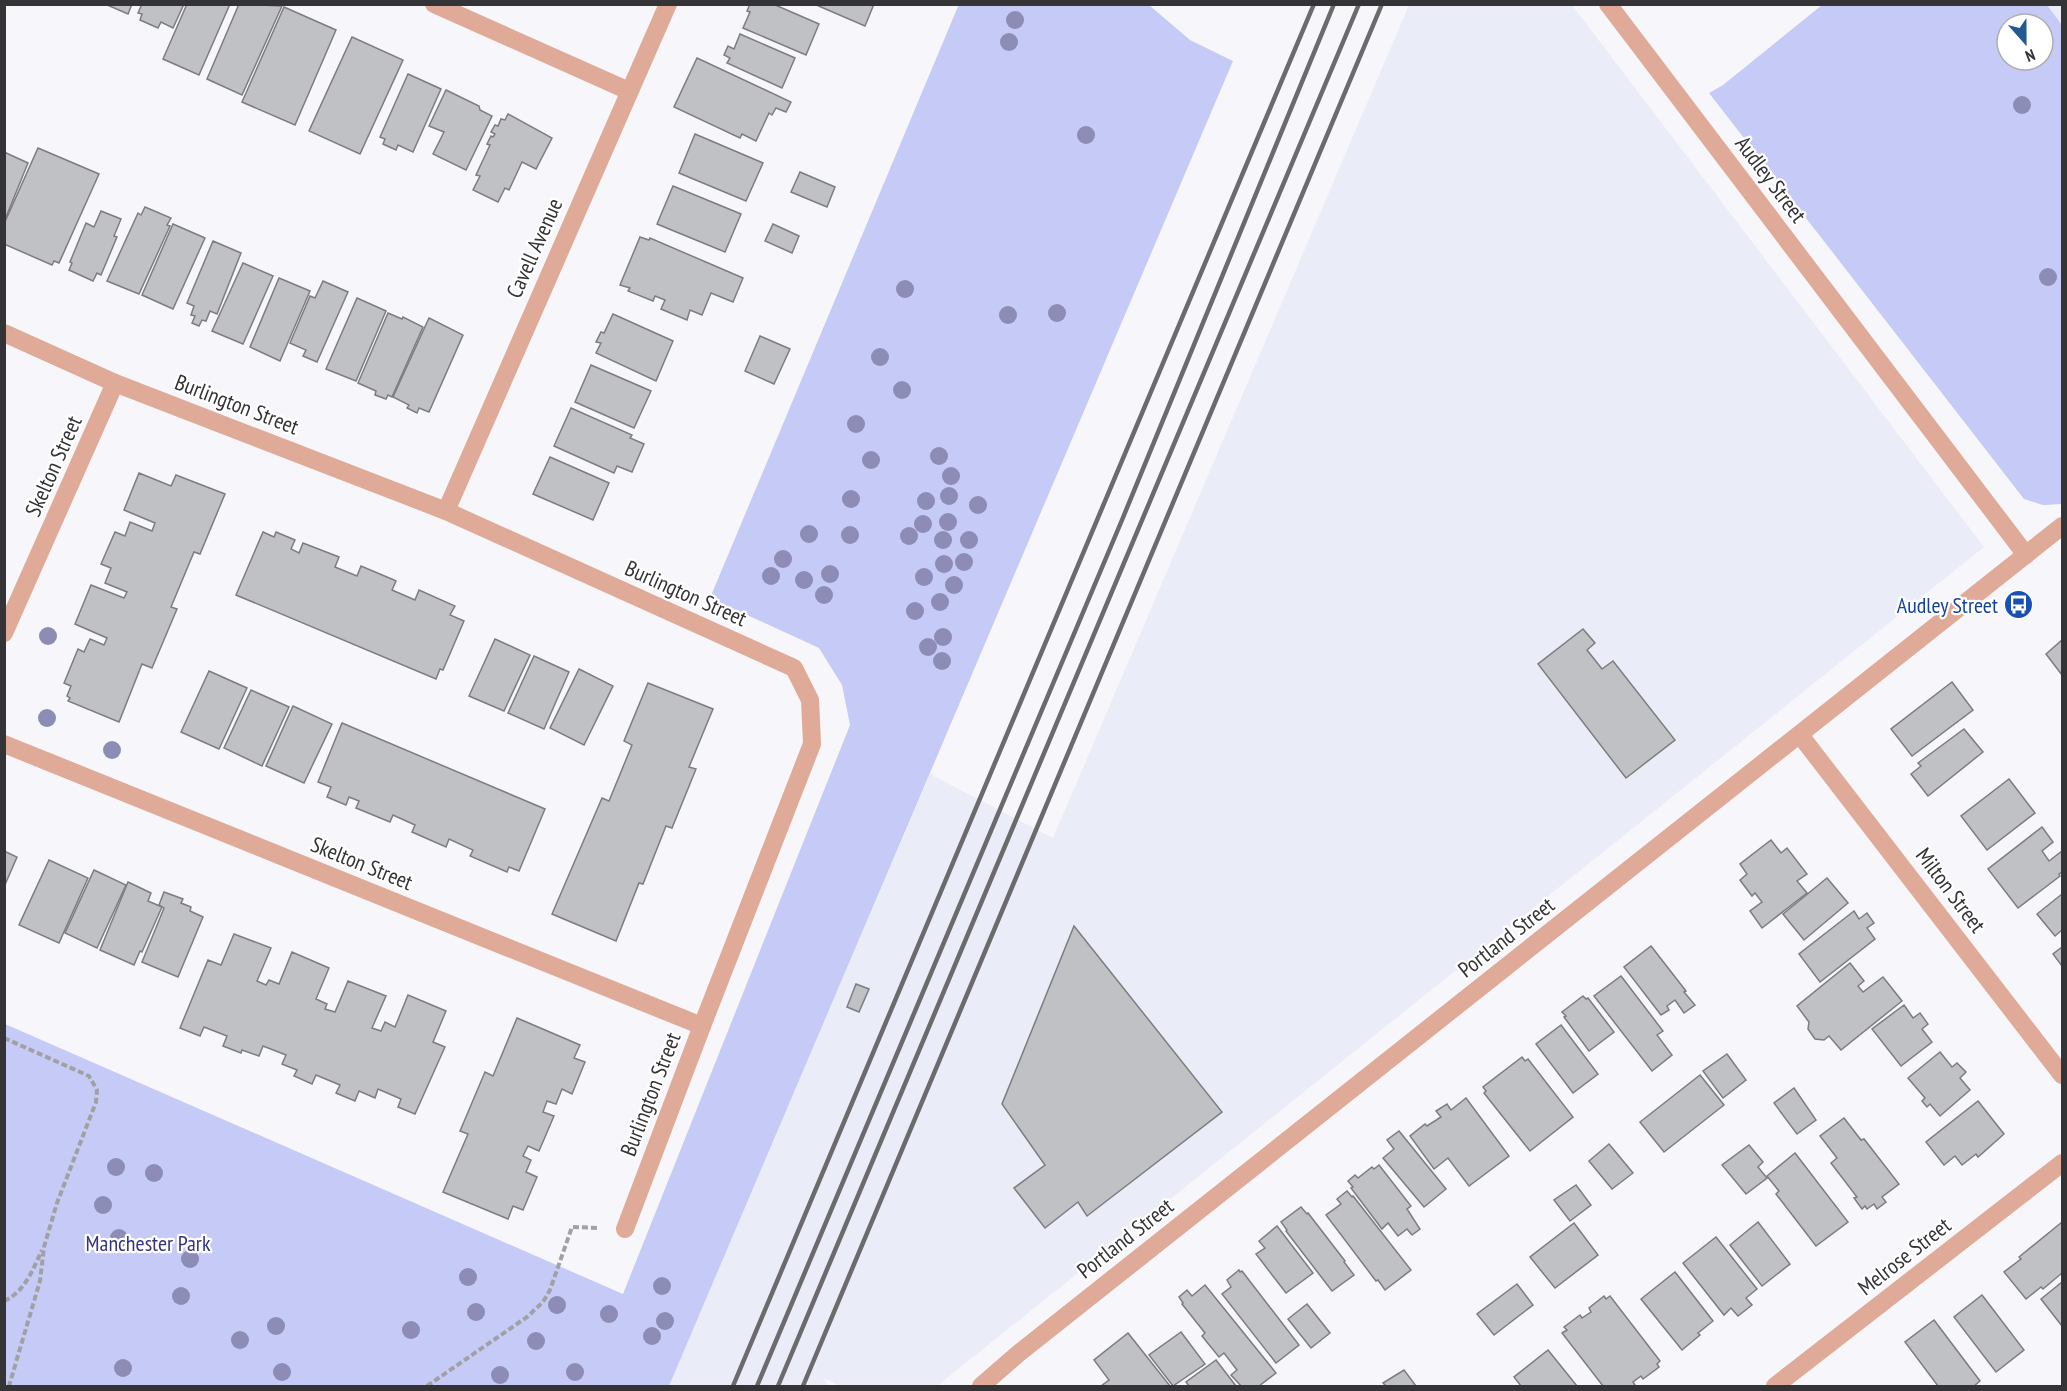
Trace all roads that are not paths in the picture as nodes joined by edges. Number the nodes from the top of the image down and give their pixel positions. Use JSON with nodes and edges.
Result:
{"nodes":[{"id":1,"x":434,"y":4,"type":"edge"},
{"id":2,"x":668,"y":4,"type":"edge"},
{"id":3,"x":1608,"y":4,"type":"edge"},
{"id":4,"x":629,"y":91,"type":"junction"},
{"id":5,"x":4,"y":333,"type":"edge"},
{"id":6,"x":115,"y":383,"type":"junction"},
{"id":7,"x":446,"y":511,"type":"junction"},
{"id":8,"x":2062,"y":526,"type":"edge"},
{"id":9,"x":2026,"y":555,"type":"junction"},
{"id":10,"x":4,"y":633,"type":"edge"},
{"id":11,"x":1800,"y":735,"type":"junction"},
{"id":12,"x":4,"y":744,"type":"edge"},
{"id":13,"x":702,"y":1026,"type":"junction"},
{"id":14,"x":2062,"y":1075,"type":"edge"},
{"id":15,"x":2062,"y":1163,"type":"edge"},
{"id":16,"x":625,"y":1229,"type":"road end"},
{"id":17,"x":981,"y":1386,"type":"edge"},
{"id":18,"x":1775,"y":1386,"type":"edge"}],
"edges":[{"from":1,"to":4,"type":"street"},
{"from":2,"to":4,"type":"street","name":"Cavell Avenue"},
{"from":3,"to":9,"type":"street","name":"Audley Street"},
{"from":4,"to":7,"type":"street","name":"Cavell Avenue"},
{"from":5,"to":6,"type":"street","name":"Burlington Street"},
{"from":6,"to":7,"type":"street","name":"Burlington Street"},
{"from":6,"to":10,"type":"street","name":"Skelton Street"},
{"from":7,"to":13,"type":"street","name":"Burlington Street"},
{"from":8,"to":9,"type":"street","name":"Portland Street"},
{"from":9,"to":11,"type":"street","name":"Portland Street"},
{"from":11,"to":14,"type":"street","name":"Milton Street"},
{"from":11,"to":17,"type":"street","name":"Portland Street"},
{"from":12,"to":13,"type":"street","name":"Skelton Street"},
{"from":13,"to":16,"type":"street","name":"Burlington Street"},
{"from":15,"to":18,"type":"street","name":"Melrose Street"}]}
